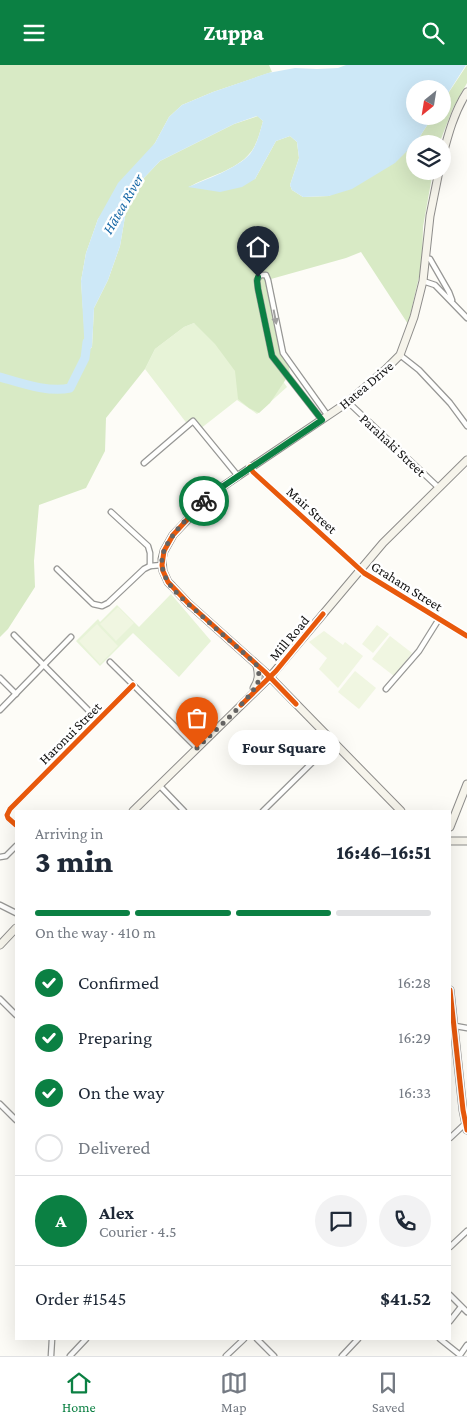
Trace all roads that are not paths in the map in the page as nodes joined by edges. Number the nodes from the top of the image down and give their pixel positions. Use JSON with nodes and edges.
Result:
{"nodes":[{"id":1,"x":467,"y":91,"type":"edge"},
{"id":2,"x":448,"y":135,"type":"edge"},
{"id":3,"x":437,"y":180,"type":"edge"},
{"id":4,"x":255,"y":256,"type":"dead end"},
{"id":5,"x":426,"y":258,"type":"junction"},
{"id":6,"x":260,"y":275,"type":"junction"},
{"id":7,"x":423,"y":281,"type":"junction"},
{"id":8,"x":452,"y":301,"type":"junction"},
{"id":9,"x":467,"y":318,"type":"edge"},
{"id":10,"x":400,"y":355,"type":"junction"},
{"id":11,"x":348,"y":402,"type":"junction"},
{"id":12,"x":325,"y":418,"type":"junction"},
{"id":13,"x":467,"y":426,"type":"edge"},
{"id":14,"x":467,"y":460,"type":"edge"},
{"id":15,"x":144,"y":463,"type":"dead end"},
{"id":16,"x":250,"y":467,"type":"junction"},
{"id":17,"x":238,"y":475,"type":"junction"},
{"id":18,"x":439,"y":488,"type":"junction"},
{"id":19,"x":111,"y":512,"type":"dead end"},
{"id":20,"x":162,"y":565,"type":"junction"},
{"id":21,"x":150,"y":566,"type":"junction"},
{"id":22,"x":57,"y":569,"type":"dead end"},
{"id":23,"x":360,"y":570,"type":"junction"},
{"id":24,"x":439,"y":619,"type":"junction"},
{"id":25,"x":14,"y":635,"type":"dead end"},
{"id":26,"x":467,"y":636,"type":"edge"},
{"id":27,"x":71,"y":637,"type":"dead end"},
{"id":28,"x":110,"y":661,"type":"dead end"},
{"id":29,"x":256,"y":664,"type":"junction"},
{"id":30,"x":44,"y":666,"type":"junction"},
{"id":31,"x":270,"y":677,"type":"junction"},
{"id":32,"x":0,"y":678,"type":"edge"},
{"id":33,"x":133,"y":685,"type":"junction"},
{"id":34,"x":386,"y":689,"type":"dead end"},
{"id":35,"x":16,"y":694,"type":"junction"},
{"id":36,"x":249,"y":697,"type":"junction"},
{"id":37,"x":0,"y":711,"type":"edge"},
{"id":38,"x":98,"y":720,"type":"junction"},
{"id":39,"x":334,"y":741,"type":"junction"},
{"id":40,"x":197,"y":748,"type":"junction"},
{"id":41,"x":467,"y":784,"type":"edge"},
{"id":42,"x":159,"y":785,"type":"junction"},
{"id":43,"x":396,"y":809,"type":"edge"},
{"id":44,"x":134,"y":810,"type":"edge"},
{"id":45,"x":183,"y":810,"type":"edge"},
{"id":46,"x":264,"y":810,"type":"edge"},
{"id":47,"x":15,"y":824,"type":"edge"},
{"id":48,"x":451,"y":824,"type":"edge"},
{"id":49,"x":451,"y":841,"type":"edge"},
{"id":50,"x":467,"y":841,"type":"edge"},
{"id":51,"x":15,"y":847,"type":"edge"},
{"id":52,"x":0,"y":857,"type":"edge"},
{"id":53,"x":0,"y":905,"type":"edge"},
{"id":54,"x":15,"y":912,"type":"edge"},
{"id":55,"x":15,"y":929,"type":"edge"},
{"id":56,"x":0,"y":945,"type":"edge"},
{"id":57,"x":0,"y":999,"type":"edge"},
{"id":58,"x":451,"y":1008,"type":"edge"},
{"id":59,"x":15,"y":1014,"type":"edge"},
{"id":60,"x":452,"y":1025,"type":"edge"},
{"id":61,"x":467,"y":1028,"type":"edge"},
{"id":62,"x":0,"y":1104,"type":"edge"},
{"id":63,"x":15,"y":1119,"type":"edge"},
{"id":64,"x":466,"y":1126,"type":"edge"},
{"id":65,"x":451,"y":1137,"type":"edge"},
{"id":66,"x":467,"y":1231,"type":"edge"},
{"id":67,"x":451,"y":1246,"type":"edge"},
{"id":68,"x":451,"y":1296,"type":"edge"},
{"id":69,"x":461,"y":1307,"type":"junction"},
{"id":70,"x":467,"y":1312,"type":"edge"},
{"id":71,"x":451,"y":1320,"type":"edge"},
{"id":72,"x":52,"y":1340,"type":"edge"},
{"id":73,"x":85,"y":1340,"type":"edge"},
{"id":74,"x":243,"y":1340,"type":"edge"},
{"id":75,"x":258,"y":1340,"type":"edge"},
{"id":76,"x":357,"y":1340,"type":"edge"},
{"id":77,"x":441,"y":1340,"type":"edge"},
{"id":78,"x":467,"y":1345,"type":"edge"},
{"id":79,"x":51,"y":1356,"type":"edge"},
{"id":80,"x":70,"y":1356,"type":"edge"},
{"id":81,"x":226,"y":1356,"type":"edge"},
{"id":82,"x":274,"y":1356,"type":"edge"},
{"id":83,"x":342,"y":1356,"type":"edge"}],
"edges":[{"from":1,"to":2,"type":"main road"},
{"from":3,"to":5,"type":"main road","name":"Hatea Drive"},
{"from":4,"to":6,"type":"street"},
{"from":5,"to":7,"type":"main road","name":"Hatea Drive"},
{"from":5,"to":8,"type":"street"},
{"from":6,"to":12,"type":"street","one_way":true},
{"from":6,"to":12,"type":"street"},
{"from":7,"to":8,"type":"street"},
{"from":7,"to":10,"type":"main road","name":"Hatea Drive"},
{"from":8,"to":9,"type":"street"},
{"from":10,"to":11,"type":"main road","name":"Hatea Drive"},
{"from":10,"to":13,"type":"street"},
{"from":11,"to":12,"type":"main road","name":"Hatea Drive"},
{"from":11,"to":18,"type":"street","name":"Parahaki Street"},
{"from":12,"to":16,"type":"main road","name":"Hatea Drive"},
{"from":14,"to":18,"type":"main road","name":"Mill Road"},
{"from":15,"to":17,"type":"street"},
{"from":16,"to":17,"type":"main road","name":"Hatea Drive"},
{"from":16,"to":23,"type":"street","name":"Mair Street"},
{"from":17,"to":20,"type":"main road","name":"Hatea Drive"},
{"from":18,"to":23,"type":"main road","name":"Mill Road"},
{"from":19,"to":21,"type":"street"},
{"from":20,"to":21,"type":"street"},
{"from":20,"to":29,"type":"main road"},
{"from":21,"to":22,"type":"street"},
{"from":23,"to":24,"type":"street","name":"Graham Street"},
{"from":23,"to":31,"type":"main road","name":"Mill Road"},
{"from":24,"to":26,"type":"street","name":"Graham Street"},
{"from":24,"to":34,"type":"street"},
{"from":25,"to":30,"type":"street"},
{"from":27,"to":30,"type":"street"},
{"from":28,"to":33,"type":"street"},
{"from":29,"to":31,"type":"main road"},
{"from":29,"to":36,"type":"main road","name":"Mill Road"},
{"from":30,"to":35,"type":"street"},
{"from":30,"to":38,"type":"street"},
{"from":31,"to":36,"type":"main road","name":"Mill Road"},
{"from":31,"to":39,"type":"main road"},
{"from":32,"to":35,"type":"street"},
{"from":33,"to":38,"type":"street","name":"Haronui Street"},
{"from":33,"to":40,"type":"street"},
{"from":35,"to":37,"type":"street"},
{"from":36,"to":40,"type":"main road","name":"Mill Road"},
{"from":38,"to":47,"type":"street","name":"Haronui Street"},
{"from":39,"to":43,"type":"main road"},
{"from":39,"to":46,"type":"street"},
{"from":40,"to":42,"type":"main road","name":"Mill Road"},
{"from":41,"to":48,"type":"main road"},
{"from":42,"to":44,"type":"main road","name":"Mill Road"},
{"from":42,"to":45,"type":"street"},
{"from":49,"to":50,"type":"main road"},
{"from":51,"to":52,"type":"street"},
{"from":53,"to":54,"type":"street"},
{"from":55,"to":56,"type":"main road"},
{"from":57,"to":59,"type":"street"},
{"from":58,"to":60,"type":"main road"},
{"from":60,"to":61,"type":"street"},
{"from":60,"to":64,"type":"main road"},
{"from":62,"to":63,"type":"street"},
{"from":64,"to":65,"type":"street"},
{"from":66,"to":67,"type":"street"},
{"from":68,"to":69,"type":"street"},
{"from":69,"to":70,"type":"street"},
{"from":69,"to":71,"type":"street"},
{"from":72,"to":79,"type":"street"},
{"from":73,"to":80,"type":"street"},
{"from":74,"to":81,"type":"street"},
{"from":75,"to":82,"type":"street"},
{"from":76,"to":83,"type":"street"},
{"from":77,"to":78,"type":"street"}]}
